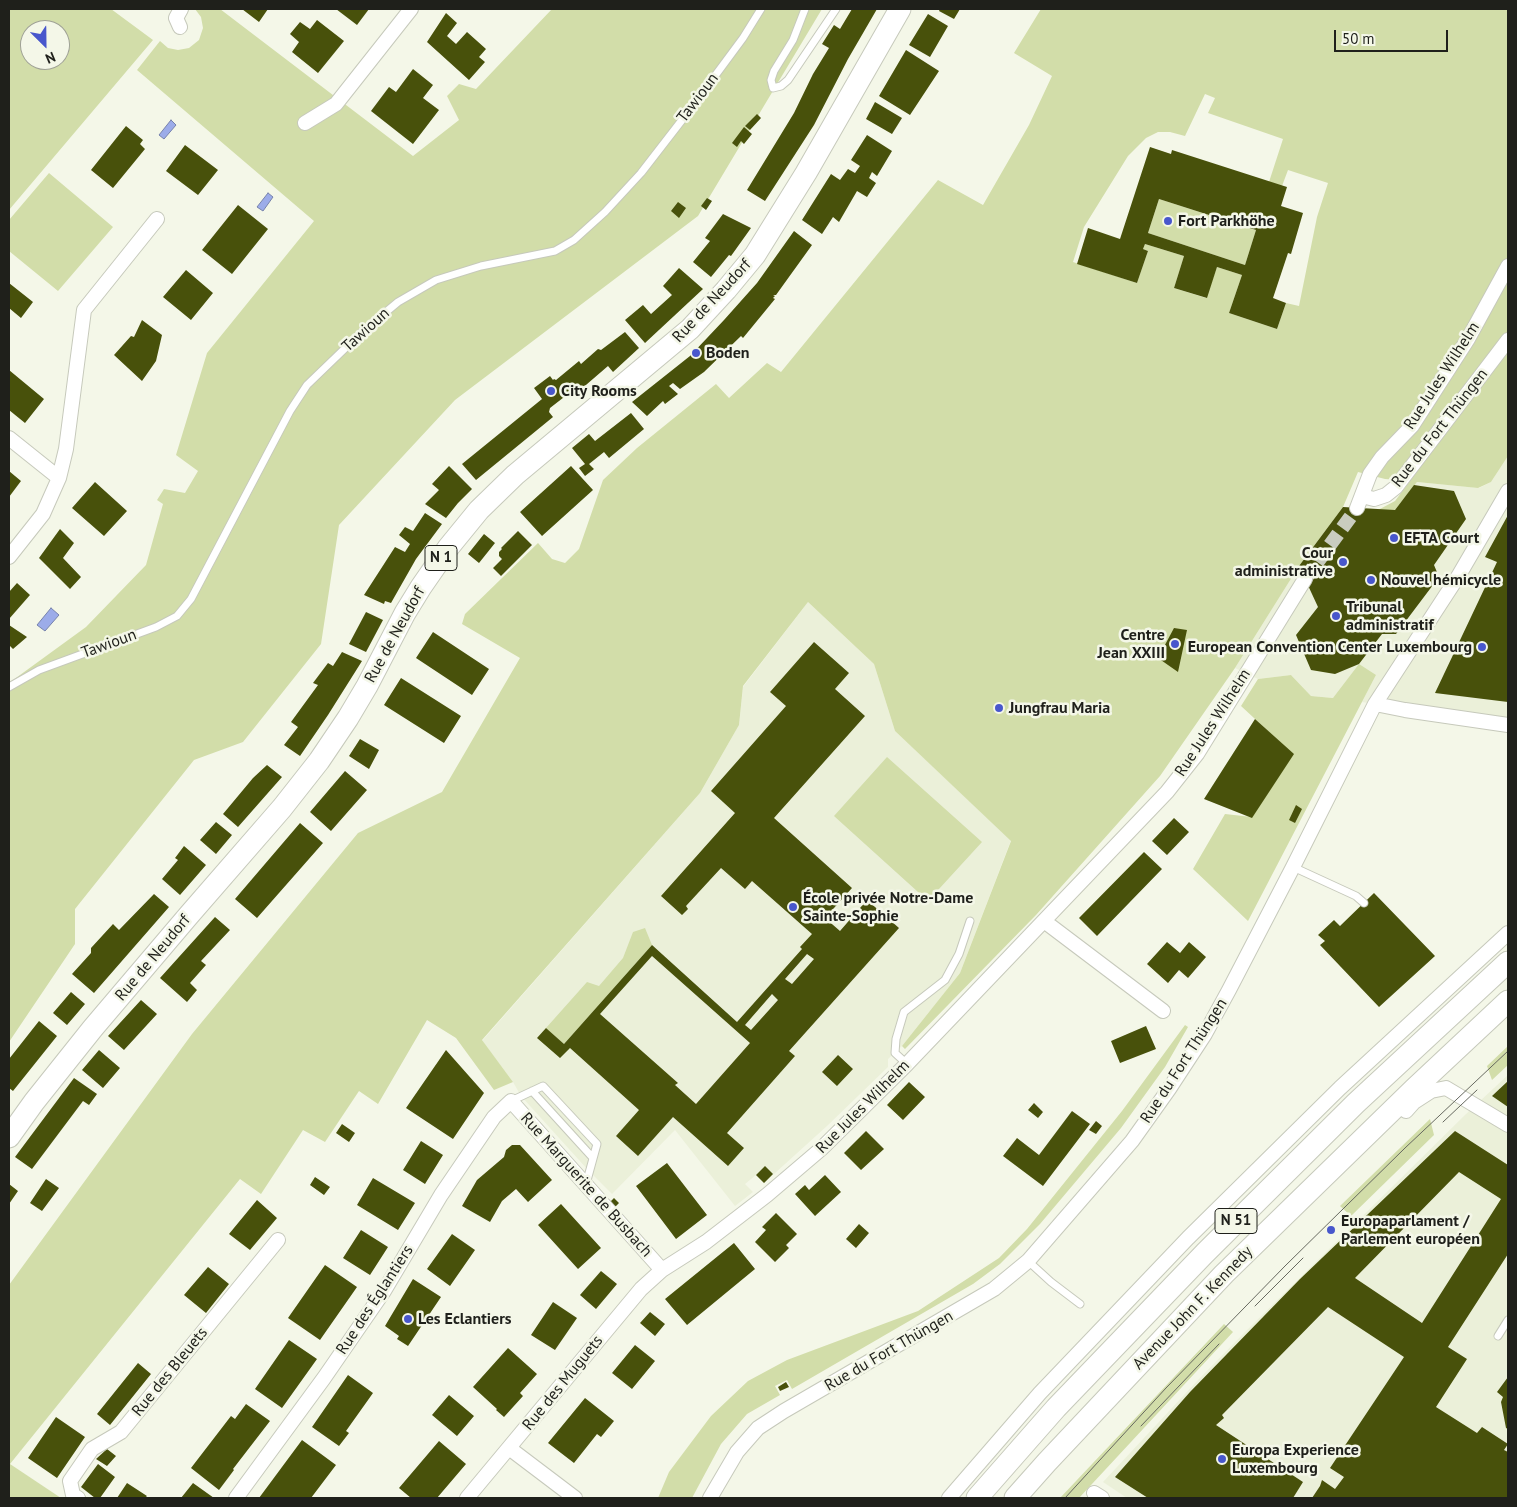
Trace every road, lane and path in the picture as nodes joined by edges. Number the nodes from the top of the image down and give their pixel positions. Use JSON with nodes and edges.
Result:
{"nodes":[{"id":1,"x":181,"y":9,"type":"edge"},
{"id":2,"x":411,"y":9,"type":"edge"},
{"id":3,"x":761,"y":9,"type":"edge"},
{"id":4,"x":805,"y":9,"type":"edge"},
{"id":5,"x":836,"y":9,"type":"edge"},
{"id":6,"x":900,"y":9,"type":"edge"},
{"id":7,"x":180,"y":27,"type":"dead end"},
{"id":8,"x":305,"y":123,"type":"dead end"},
{"id":9,"x":157,"y":219,"type":"dead end"},
{"id":10,"x":1508,"y":266,"type":"edge"},
{"id":11,"x":1508,"y":340,"type":"edge"},
{"id":12,"x":9,"y":438,"type":"edge"},
{"id":13,"x":59,"y":478,"type":"junction"},
{"id":14,"x":1508,"y":491,"type":"edge"},
{"id":15,"x":1360,"y":502,"type":"joint"},
{"id":16,"x":9,"y":557,"type":"edge"},
{"id":17,"x":1305,"y":579,"type":"tunnel mouth"},
{"id":18,"x":9,"y":687,"type":"edge"},
{"id":19,"x":1375,"y":704,"type":"junction"},
{"id":20,"x":1508,"y":725,"type":"edge"},
{"id":21,"x":1293,"y":867,"type":"junction"},
{"id":22,"x":1364,"y":903,"type":"dead end"},
{"id":23,"x":970,"y":921,"type":"dead end"},
{"id":24,"x":1044,"y":921,"type":"junction"},
{"id":25,"x":1508,"y":932,"type":"edge"},
{"id":26,"x":1508,"y":962,"type":"edge"},
{"id":27,"x":1508,"y":1001,"type":"edge"},
{"id":28,"x":1163,"y":1011,"type":"dead end"},
{"id":29,"x":906,"y":1064,"type":"junction"},
{"id":30,"x":1340,"y":1088,"type":"junction"},
{"id":31,"x":532,"y":1091,"type":"junction"},
{"id":32,"x":511,"y":1101,"type":"junction"},
{"id":33,"x":1356,"y":1103,"type":"junction"},
{"id":34,"x":1508,"y":1125,"type":"edge"},
{"id":35,"x":9,"y":1136,"type":"edge"},
{"id":36,"x":593,"y":1158,"type":"junction"},
{"id":37,"x":1321,"y":1179,"type":"junction"},
{"id":38,"x":586,"y":1184,"type":"junction"},
{"id":39,"x":278,"y":1240,"type":"dead end"},
{"id":40,"x":1028,"y":1261,"type":"junction"},
{"id":41,"x":662,"y":1270,"type":"junction"},
{"id":42,"x":1080,"y":1304,"type":"dead end"},
{"id":43,"x":1508,"y":1320,"type":"edge"},
{"id":44,"x":1498,"y":1336,"type":"dead end"},
{"id":45,"x":509,"y":1448,"type":"junction"},
{"id":46,"x":978,"y":1465,"type":"junction"},
{"id":47,"x":1004,"y":1467,"type":"junction"},
{"id":48,"x":78,"y":1498,"type":"edge"},
{"id":49,"x":236,"y":1498,"type":"edge"},
{"id":50,"x":467,"y":1498,"type":"edge"},
{"id":51,"x":575,"y":1498,"type":"edge"},
{"id":52,"x":710,"y":1498,"type":"edge"},
{"id":53,"x":949,"y":1498,"type":"edge"},
{"id":54,"x":977,"y":1498,"type":"edge"},
{"id":55,"x":1015,"y":1498,"type":"edge"}],
"edges":[{"from":1,"to":7,"type":"street"},
{"from":2,"to":8,"type":"street"},
{"from":3,"to":18,"type":"lane","name":"Tawioun"},
{"from":4,"to":5,"type":"lane"},
{"from":6,"to":35,"type":"main road","name":"Rue de Neudorf","number":"N 1"},
{"from":9,"to":13,"type":"street"},
{"from":10,"to":15,"type":"street","name":"Rue Jules Wilhelm"},
{"from":11,"to":15,"type":"street","name":"Rue du Fort Thüngen"},
{"from":12,"to":13,"type":"street"},
{"from":13,"to":16,"type":"street"},
{"from":14,"to":19,"type":"street","name":"Rue du Fort Thüngen"},
{"from":17,"to":24,"type":"street","name":"Rue Jules Wilhelm"},
{"from":19,"to":20,"type":"street"},
{"from":19,"to":21,"type":"street","name":"Rue du Fort Thüngen"},
{"from":21,"to":22,"type":"lane"},
{"from":21,"to":40,"type":"street","name":"Rue du Fort Thüngen"},
{"from":23,"to":29,"type":"lane"},
{"from":24,"to":28,"type":"street"},
{"from":24,"to":29,"type":"street","name":"Rue Jules Wilhelm"},
{"from":25,"to":30,"type":"street"},
{"from":26,"to":33,"type":"main road","name":"Avenue John F. Kennedy","number":"N 51"},
{"from":27,"to":37,"type":"main road","name":"Avenue John F. Kennedy","number":"N 51"},
{"from":29,"to":41,"type":"street","name":"Rue Jules Wilhelm"},
{"from":30,"to":33,"type":"street"},
{"from":30,"to":46,"type":"street"},
{"from":31,"to":32,"type":"lane"},
{"from":31,"to":36,"type":"lane"},
{"from":31,"to":36,"type":"lane"},
{"from":32,"to":38,"type":"street","name":"Rue Marguerite de Busbach"},
{"from":32,"to":49,"type":"street","name":"Rue des Églantiers"},
{"from":33,"to":47,"type":"main road","name":"Avenue John F. Kennedy","number":"N 51"},
{"from":34,"to":37,"type":"street"},
{"from":36,"to":38,"type":"lane"},
{"from":37,"to":55,"type":"main road","name":"Avenue John F. Kennedy","number":"N 51"},
{"from":38,"to":41,"type":"street","name":"Rue Marguerite de Busbach"},
{"from":39,"to":48,"type":"street","name":"Rue des Bleuets"},
{"from":40,"to":42,"type":"lane"},
{"from":40,"to":52,"type":"street","name":"Rue du Fort Thüngen"},
{"from":41,"to":45,"type":"street","name":"Rue des Muguets"},
{"from":43,"to":44,"type":"lane"},
{"from":45,"to":50,"type":"street","name":"Rue des Muguets"},
{"from":45,"to":51,"type":"street"},
{"from":46,"to":47,"type":"street"},
{"from":46,"to":53,"type":"street"},
{"from":47,"to":54,"type":"main road","name":"Avenue John F. Kennedy","number":"N 51"}]}
